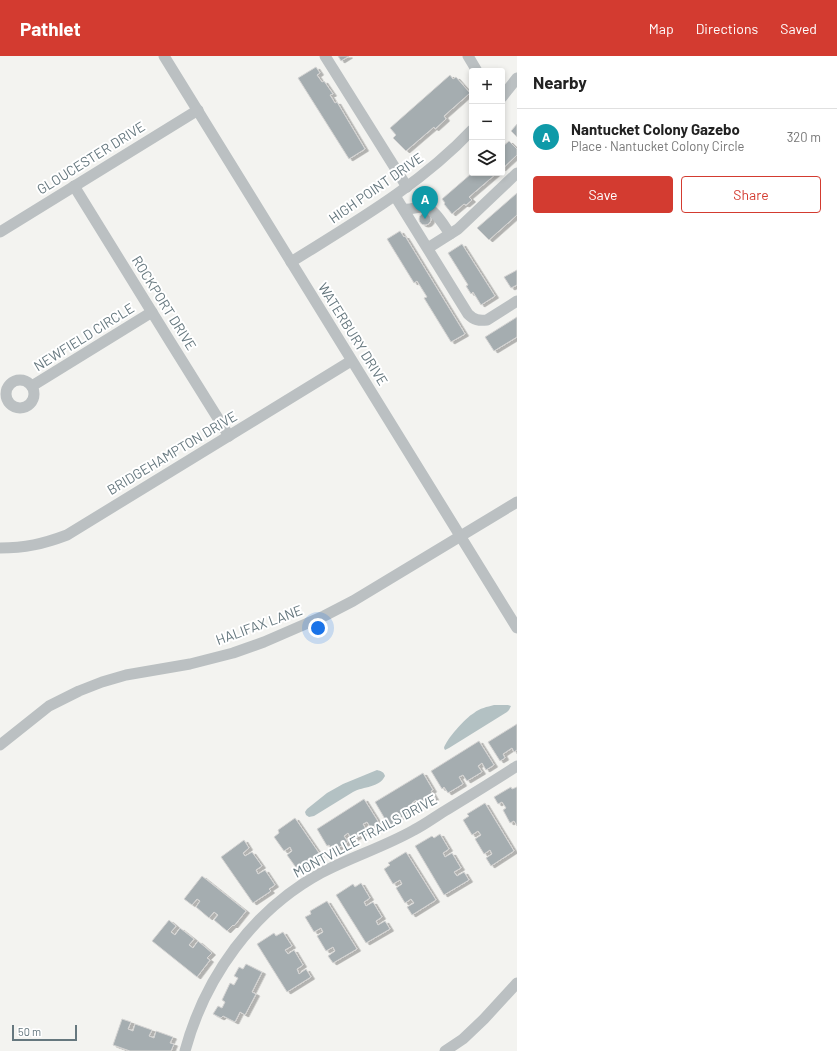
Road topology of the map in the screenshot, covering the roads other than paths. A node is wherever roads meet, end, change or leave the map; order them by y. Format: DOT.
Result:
graph roads {
  1 [pos="164,56"];
  2 [pos="325,56"];
  3 [pos="468,56"];
  4 [pos="475,68"];
  5 [pos="517,78"];
  6 [pos="505,93"];
  7 [pos="198,110"];
  8 [pos="469,133"];
  9 [pos="517,173"];
  10 [pos="74,186"];
  11 [pos="407,187"];
  12 [pos="395,196"];
  13 [pos="404,209"];
  14 [pos="0,232"];
  15 [pos="450,234"];
  16 [pos="428,248"];
  17 [pos="291,262"];
  18 [pos="517,301"];
  19 [pos="152,312"];
  20 [pos="351,360"];
  21 [pos="32,386"];
  22 [pos="229,436"];
  23 [pos="517,502"];
  24 [pos="460,536"];
  25 [pos="0,548"];
  26 [pos="517,628"];
  27 [pos="0,745"];
  28 [pos="517,766"];
  29 [pos="517,983"];
  30 [pos="185,1051"];
  31 [pos="445,1051"];
  1 -- 7 [label="street, WATERBURY DRIVE"];
  2 -- 11 [label="street"];
  3 -- 4 [label="street"];
  5 -- 6 [label="street"];
  7 -- 10 [label="street, GLOUCESTER DRIVE"];
  7 -- 17 [label="street, WATERBURY DRIVE"];
  8 -- 11 [label="street, HIGH POINT DRIVE"];
  9 -- 15 [label="street"];
  10 -- 14 [label="street, GLOUCESTER DRIVE"];
  10 -- 19 [label="street, ROCKPORT DRIVE"];
  11 -- 12 [label="street, HIGH POINT DRIVE"];
  12 -- 13 [label="street"];
  12 -- 17 [label="street, HIGH POINT DRIVE"];
  13 -- 15 [label="street"];
  13 -- 16 [label="street"];
  15 -- 16 [label="street"];
  16 -- 18 [label="street"];
  17 -- 20 [label="street, WATERBURY DRIVE"];
  19 -- 21 [label="street, NEWFIELD CIRCLE"];
  19 -- 22 [label="street, ROCKPORT DRIVE"];
  20 -- 22 [label="street, BRIDGEHAMPTON DRIVE"];
  20 -- 24 [label="street, WATERBURY DRIVE"];
  22 -- 25 [label="street, BRIDGEHAMPTON DRIVE"];
  23 -- 24 [label="street, HALIFAX LANE"];
  24 -- 26 [label="street, WATERBURY DRIVE"];
  24 -- 27 [label="street, HALIFAX LANE"];
  28 -- 30 [label="street, MONTVILLE TRAILS DRIVE"];
  29 -- 31 [label="street"];
}
